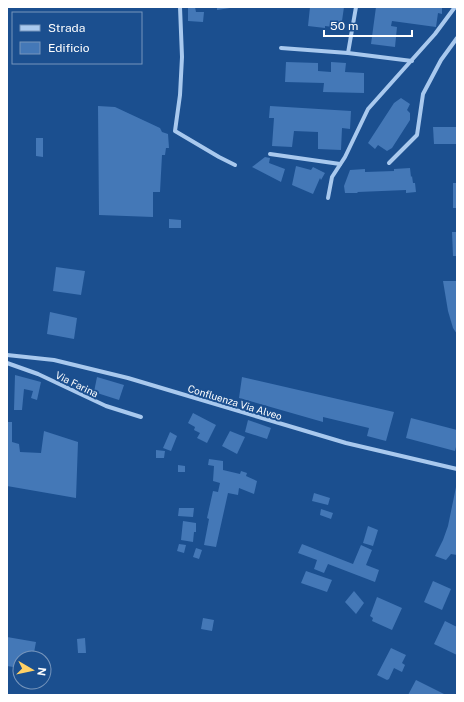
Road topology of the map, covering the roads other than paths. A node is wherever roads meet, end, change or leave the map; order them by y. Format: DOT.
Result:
graph roads {
  1 [pos="180,7"];
  2 [pos="356,7"];
  3 [pos="456,7"];
  4 [pos="457,38"];
  5 [pos="281,48"];
  6 [pos="348,53"];
  7 [pos="412,61"];
  8 [pos="270,154"];
  9 [pos="389,163"];
  10 [pos="340,164"];
  11 [pos="235,165"];
  12 [pos="328,198"];
  13 [pos="7,355"];
  14 [pos="7,363"];
  15 [pos="141,417"];
  16 [pos="457,469"];
  1 -- 11 [label="street"];
  2 -- 6 [label="street"];
  3 -- 7 [label="street"];
  4 -- 9 [label="street"];
  5 -- 6 [label="street"];
  6 -- 7 [label="street"];
  7 -- 10 [label="street"];
  8 -- 10 [label="street"];
  10 -- 12 [label="street"];
  13 -- 16 [label="street, Confluenza Via Alveo"];
  14 -- 15 [label="street, Via Farina"];
}
